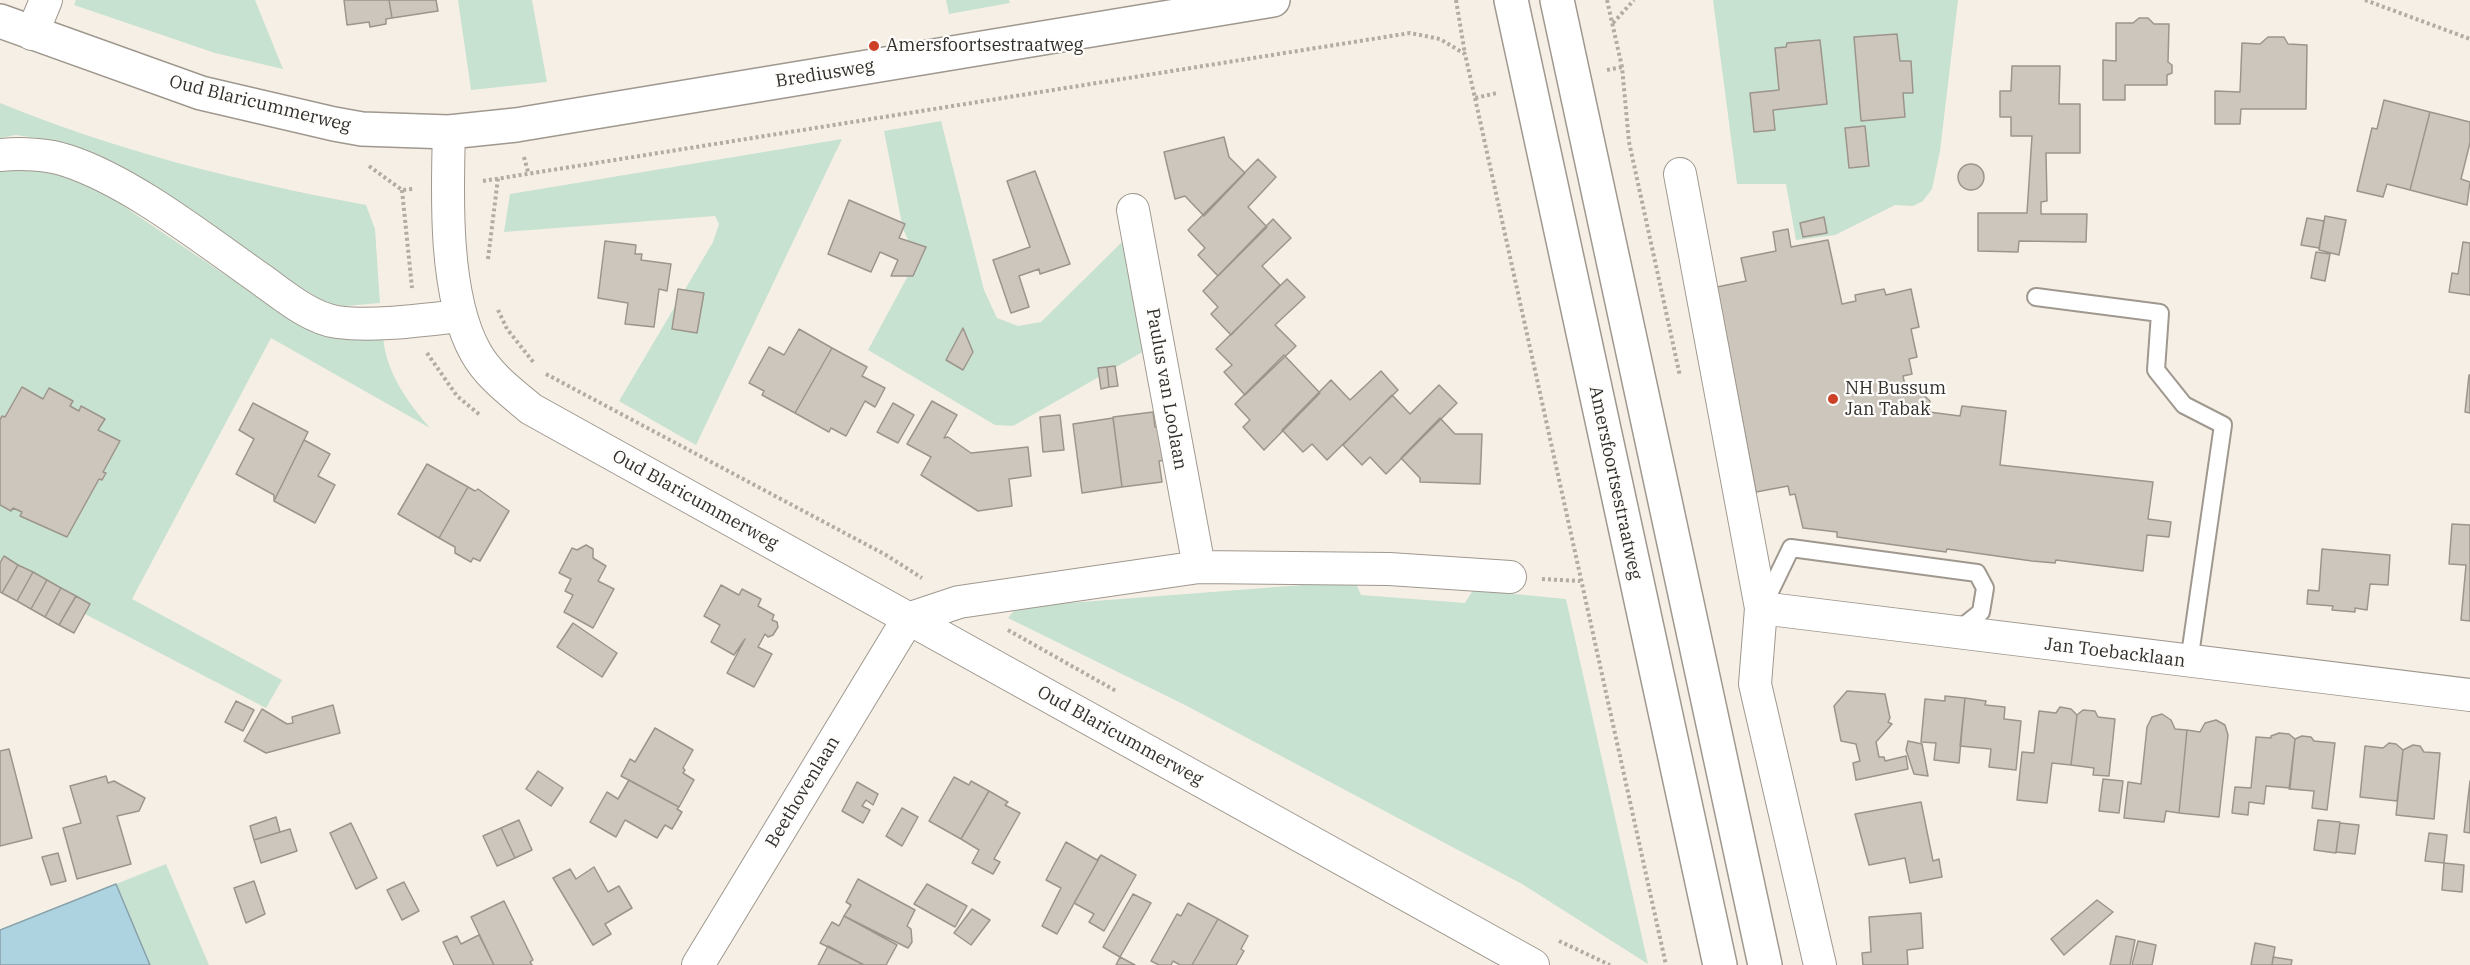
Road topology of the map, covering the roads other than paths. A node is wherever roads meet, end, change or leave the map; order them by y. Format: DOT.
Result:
graph roads {
  1 [pos="45,0"];
  2 [pos="1273,0"];
  3 [pos="1510,0"];
  4 [pos="1557,0"];
  5 [pos="0,21"];
  6 [pos="32,34"];
  7 [pos="449,132"];
  8 [pos="0,155"];
  9 [pos="1680,174"];
  10 [pos="1133,210"];
  11 [pos="2036,297"];
  12 [pos="460,315"];
  13 [pos="1199,567"];
  14 [pos="1510,577"];
  15 [pos="1761,608"];
  16 [pos="908,619"];
  17 [pos="1956,632"];
  18 [pos="2189,662"];
  19 [pos="2470,694"];
  20 [pos="698,965"];
  21 [pos="1533,965"];
  22 [pos="1720,965"];
  23 [pos="1765,965"];
  24 [pos="1820,965"];
  1 -- 6 [label="street"];
  2 -- 7 [label="main road, Brediusweg"];
  3 -- 22 [label="main road, Amersfoortsestraatweg"];
  4 -- 23 [label="main road"];
  5 -- 6 [label="main road, Oud Blaricummerweg"];
  6 -- 7 [label="main road, Oud Blaricummerweg"];
  7 -- 12 [label="street, Oud Blaricummerweg"];
  8 -- 12 [label="street"];
  9 -- 15 [label="street"];
  10 -- 13 [label="street, Paulus van Loolaan"];
  11 -- 18 [label="lane"];
  12 -- 16 [label="street, Oud Blaricummerweg"];
  13 -- 14 [label="street"];
  13 -- 16 [label="street"];
  15 -- 17 [label="street, Jan Toebacklaan"];
  15 -- 17 [label="lane"];
  15 -- 24 [label="street"];
  16 -- 20 [label="street, Beethovenlaan"];
  16 -- 21 [label="street, Oud Blaricummerweg"];
  17 -- 18 [label="street, Jan Toebacklaan"];
  18 -- 19 [label="street, Jan Toebacklaan"];
}
